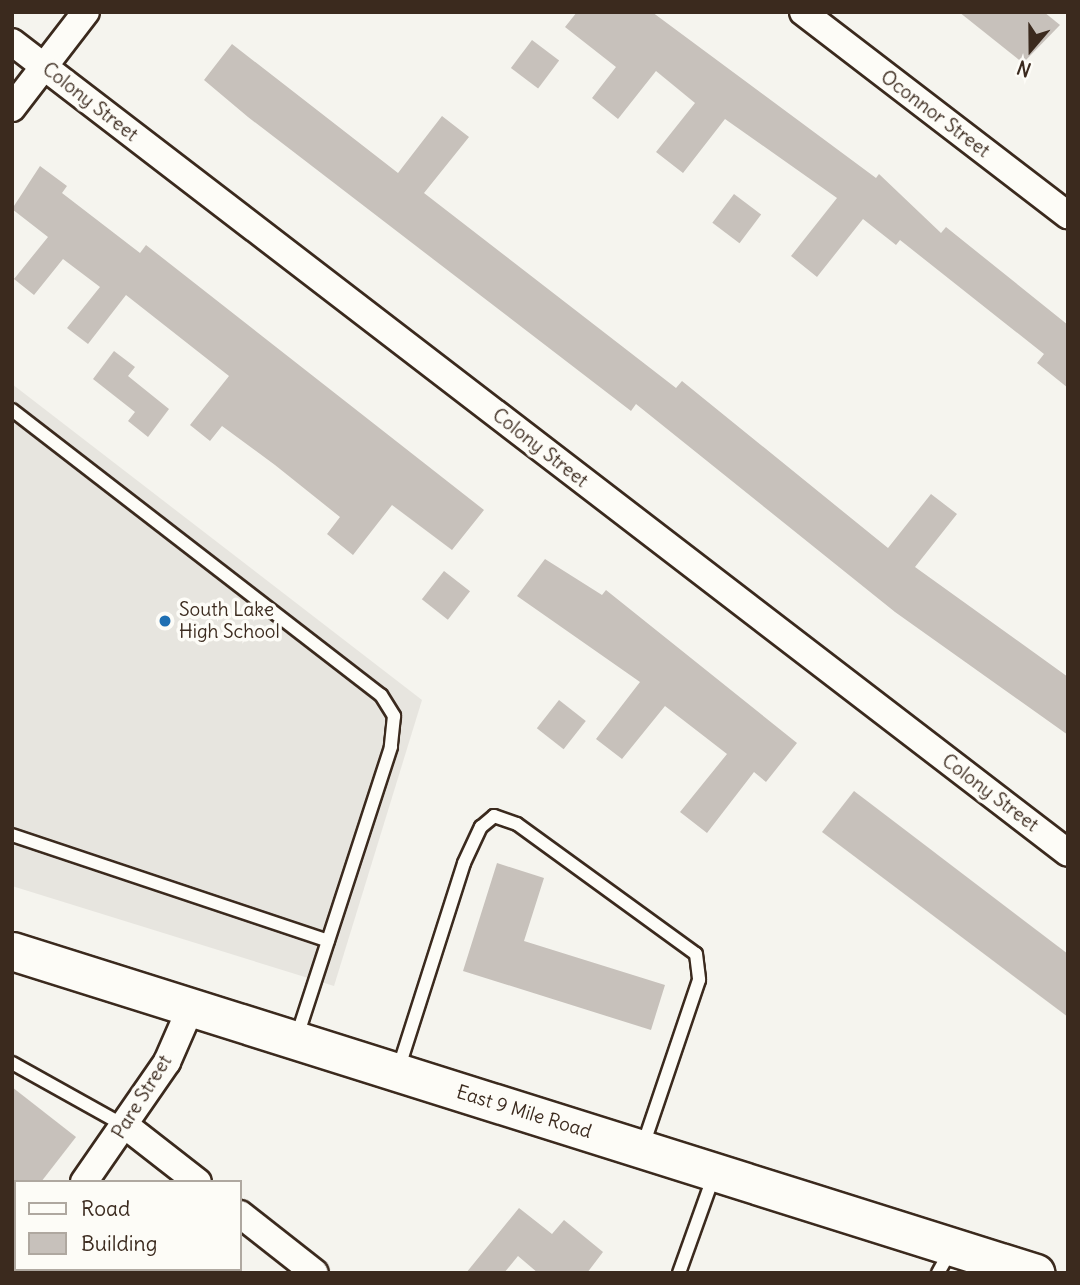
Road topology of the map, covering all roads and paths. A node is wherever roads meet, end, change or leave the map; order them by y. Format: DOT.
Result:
graph roads {
  1 [pos="86,12"];
  2 [pos="803,12"];
  3 [pos="12,42"];
  4 [pos="43,66"];
  5 [pos="12,108"];
  6 [pos="1068,215"];
  7 [pos="12,410"];
  8 [pos="12,835"];
  9 [pos="1068,853"];
  10 [pos="328,940"];
  11 [pos="12,951"];
  12 [pos="191,1007"];
  13 [pos="295,1040"];
  14 [pos="12,1063"];
  15 [pos="397,1072"];
  16 [pos="126,1126"];
  17 [pos="641,1149"];
  18 [pos="715,1172"];
  19 [pos="86,1180"];
  20 [pos="195,1180"];
  21 [pos="242,1216"];
  22 [pos="945,1260"];
  23 [pos="315,1273"];
  24 [pos="679,1273"];
  25 [pos="1036,1273"];
  1 -- 4 [label="street"];
  2 -- 6 [label="street, Oconnor Street"];
  3 -- 4 [label="street, Colony Street"];
  4 -- 5 [label="street"];
  4 -- 9 [label="street, Colony Street"];
  7 -- 10 [label="lane"];
  8 -- 10 [label="lane"];
  10 -- 13 [label="lane"];
  11 -- 12 [label="main road, East 9 Mile Road"];
  12 -- 13 [label="main road, East 9 Mile Road"];
  12 -- 16 [label="street, Pare Street"];
  13 -- 15 [label="main road, East 9 Mile Road"];
  14 -- 16 [label="lane"];
  15 -- 17 [label="main road, East 9 Mile Road"];
  15 -- 17 [label="lane"];
  16 -- 19 [label="street, Pare Street"];
  16 -- 20 [label="street"];
  17 -- 18 [label="main road, East 9 Mile Road"];
  18 -- 22 [label="main road, East 9 Mile Road"];
  18 -- 24 [label="lane"];
  21 -- 23 [label="street"];
  22 -- 25 [label="main road, East 9 Mile Road"];
}
